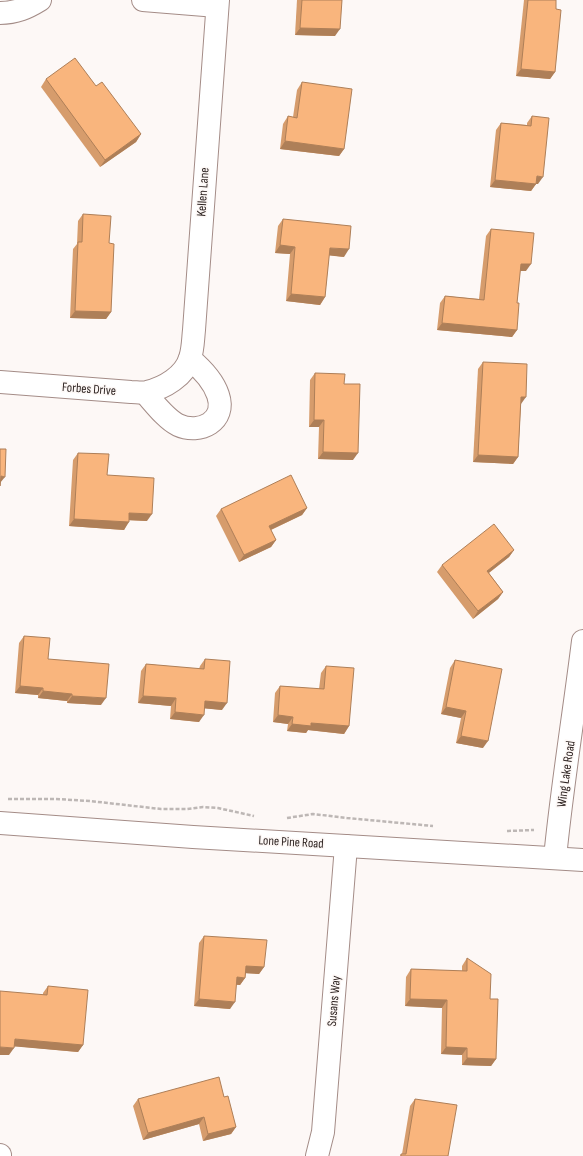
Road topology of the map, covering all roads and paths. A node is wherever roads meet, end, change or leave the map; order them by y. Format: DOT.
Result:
graph roads {
  1 [pos="40,0"];
  2 [pos="143,0"];
  3 [pos="218,3"];
  4 [pos="0,13"];
  5 [pos="190,359"];
  6 [pos="176,379"];
  7 [pos="0,382"];
  8 [pos="146,392"];
  9 [pos="583,641"];
  10 [pos="1,799"];
  11 [pos="257,816"];
  12 [pos="285,818"];
  13 [pos="0,823"];
  14 [pos="438,827"];
  15 [pos="538,830"];
  16 [pos="506,831"];
  17 [pos="346,846"];
  18 [pos="555,858"];
  19 [pos="583,860"];
  20 [pos="317,1156"];
  1 -- 4 [label="street"];
  2 -- 3 [label="street"];
  3 -- 5 [label="street, Kellen Lane"];
  5 -- 6 [label="street, Kellen Lane"];
  5 -- 8 [label="street"];
  6 -- 8 [label="street, Forbes Drive"];
  7 -- 8 [label="street, Forbes Drive"];
  9 -- 18 [label="street, Wing Lake Road"];
  10 -- 11 [label="path"];
  12 -- 14 [label="path"];
  13 -- 17 [label="street, Lone Pine Road"];
  15 -- 16 [label="path"];
  17 -- 18 [label="street, Lone Pine Road"];
  17 -- 20 [label="street, Susans Way"];
  18 -- 19 [label="street, Lone Pine Road"];
}
